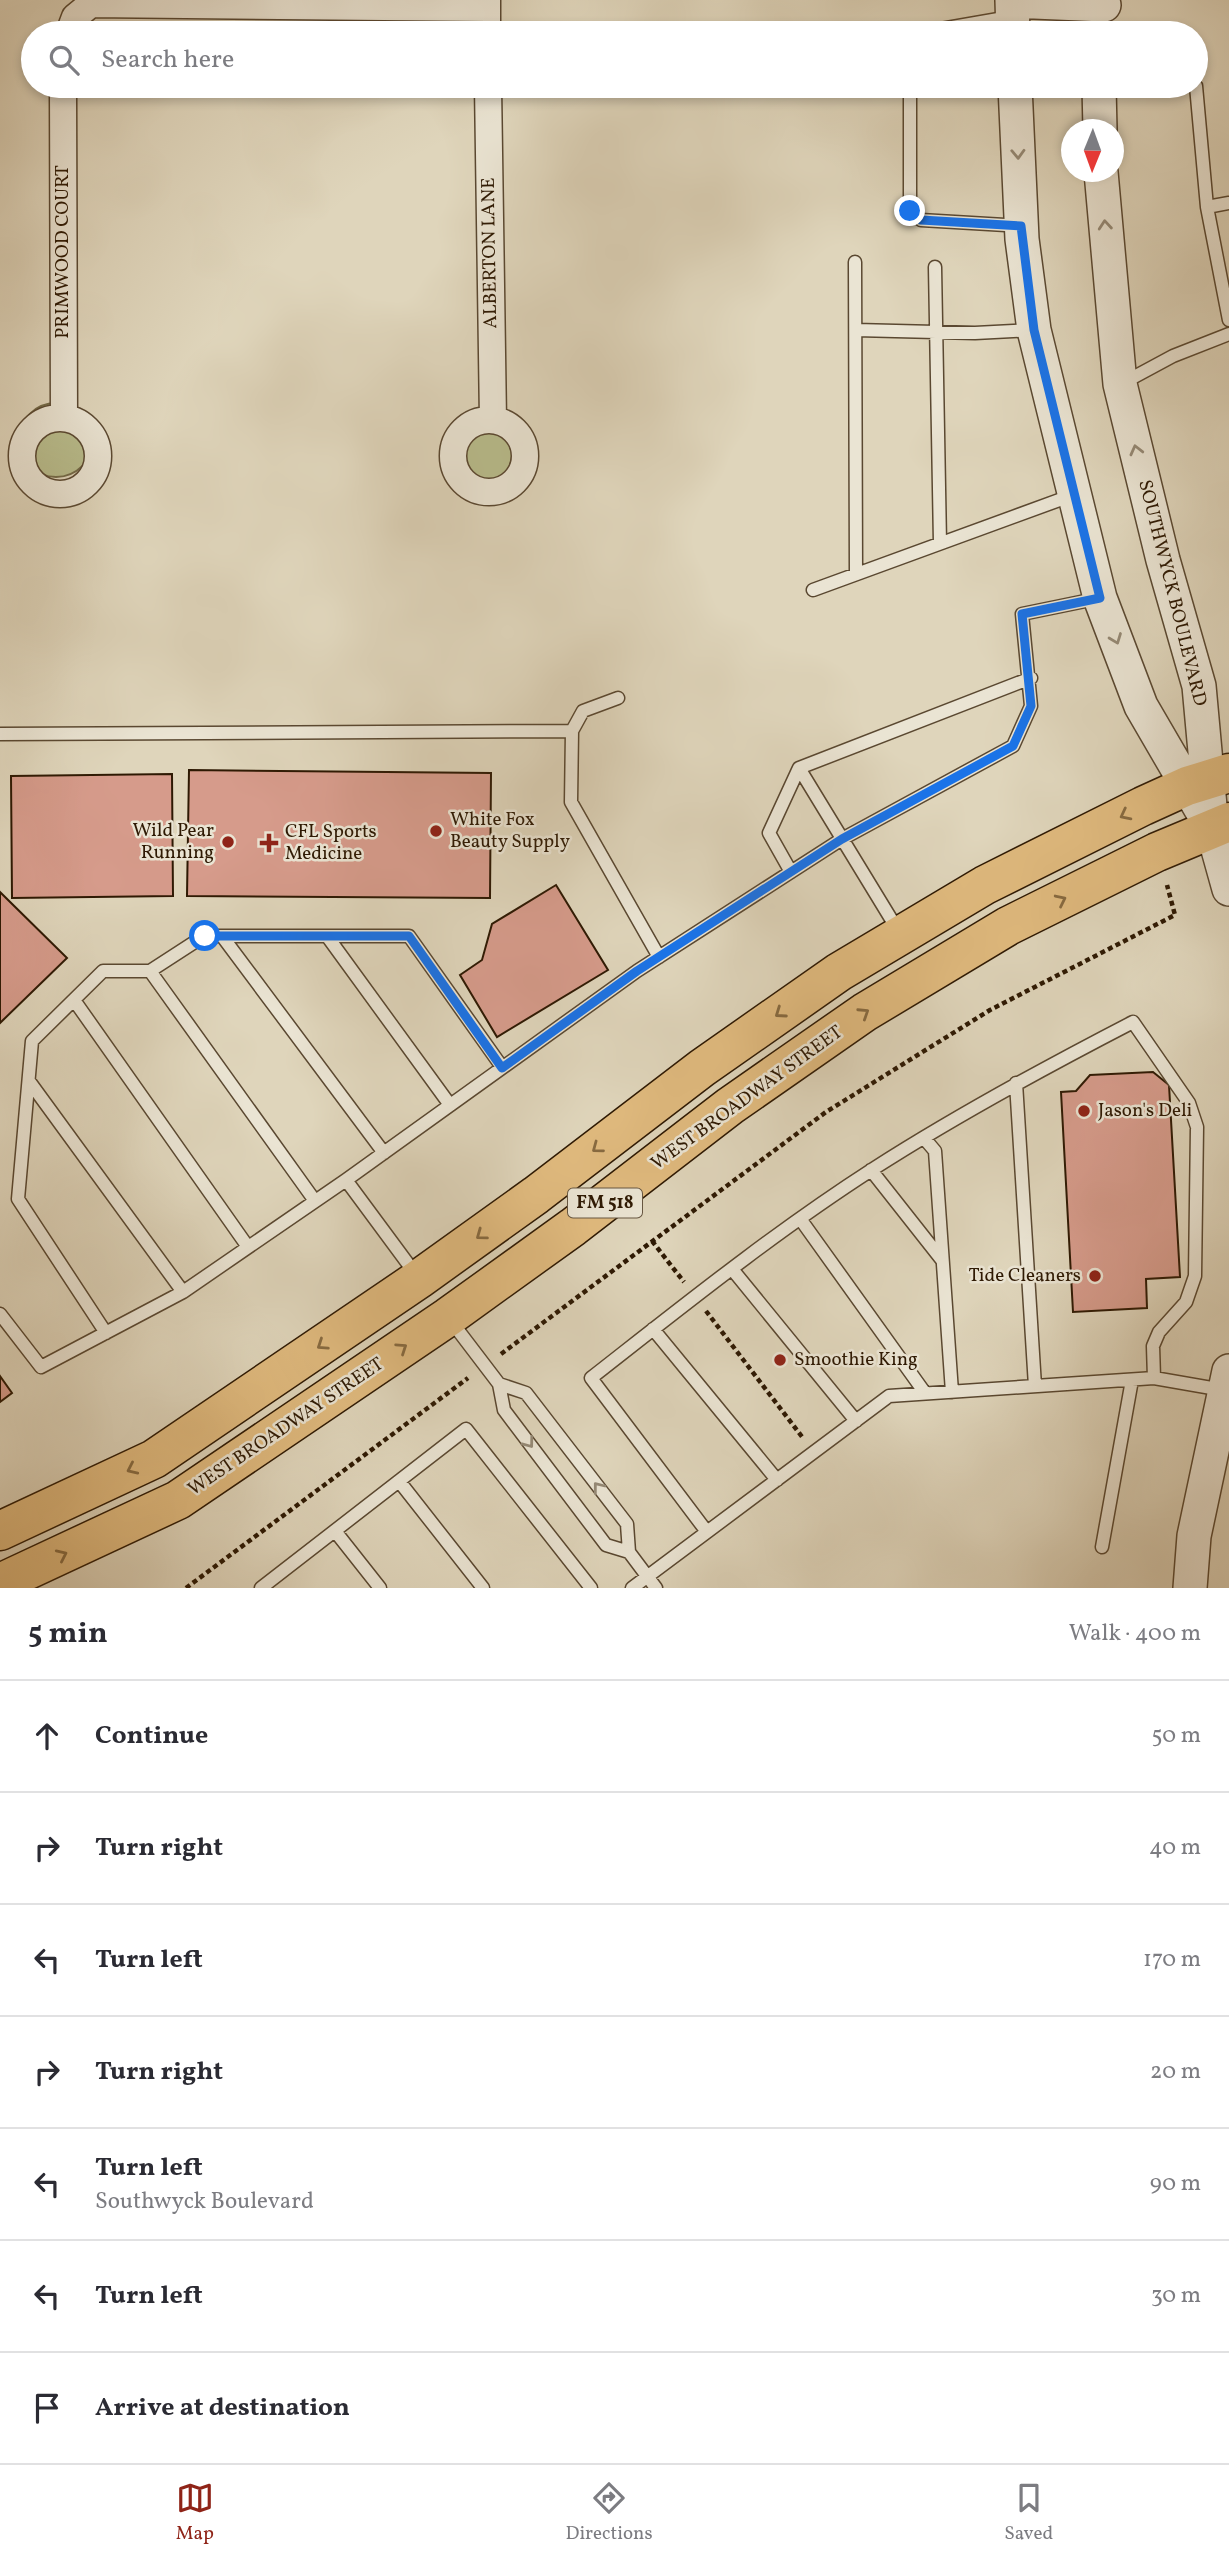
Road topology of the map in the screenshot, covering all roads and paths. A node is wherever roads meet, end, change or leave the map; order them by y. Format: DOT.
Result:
graph roads {
  1 [pos="1012,13"];
  2 [pos="1103,13"];
  3 [pos="487,14"];
  4 [pos="74,21"];
  5 [pos="974,21"];
  6 [pos="63,98"];
  7 [pos="488,98"];
  8 [pos="910,98"];
  9 [pos="1016,98"];
  10 [pos="1099,98"];
  11 [pos="1197,98"];
  12 [pos="1100,119"];
  13 [pos="1102,182"];
  14 [pos="1229,203"];
  15 [pos="1207,207"];
  16 [pos="1021,226"];
  17 [pos="855,262"];
  18 [pos="935,267"];
  19 [pos="1229,320"];
  20 [pos="856,330"];
  21 [pos="1034,330"];
  22 [pos="936,332"];
  23 [pos="1229,334"];
  24 [pos="1120,384"];
  25 [pos="64,418"];
  26 [pos="493,420"];
  27 [pos="1073,494"];
  28 [pos="940,543"];
  29 [pos="856,574"];
  30 [pos="813,590"];
  31 [pos="1100,598"];
  32 [pos="1031,678"];
  33 [pos="618,698"];
  34 [pos="572,732"];
  35 [pos="0,734"];
  36 [pos="799,768"];
  37 [pos="1208,779"];
  38 [pos="842,839"];
  39 [pos="1223,850"];
  40 [pos="791,872"];
  41 [pos="222,936"];
  42 [pos="327,936"];
  43 [pos="901,936"];
  44 [pos="659,957"];
  45 [pos="150,971"];
  46 [pos="74,1000"];
  47 [pos="502,1068"];
  48 [pos="29,1081"];
  49 [pos="1016,1083"];
  50 [pos="450,1105"];
  51 [pos="923,1138"];
  52 [pos="384,1153"];
  53 [pos="871,1170"];
  54 [pos="346,1180"];
  55 [pos="315,1201"];
  56 [pos="801,1220"];
  57 [pos="652,1241"];
  58 [pos="248,1247"];
  59 [pos="943,1260"];
  60 [pos="732,1269"];
  61 [pos="419,1279"];
  62 [pos="183,1292"];
  63 [pos="695,1296"];
  64 [pos="0,1314"];
  65 [pos="448,1317"];
  66 [pos="653,1329"];
  67 [pos="106,1333"];
  68 [pos="485,1366"];
  69 [pos="1154,1378"];
  70 [pos="1132,1380"];
  71 [pos="1226,1380"];
  72 [pos="499,1384"];
  73 [pos="1035,1387"];
  74 [pos="952,1392"];
  75 [pos="925,1393"];
  76 [pos="856,1421"];
  77 [pos="814,1452"];
  78 [pos="777,1480"];
  79 [pos="399,1481"];
  80 [pos="0,1531"];
  81 [pos="335,1531"];
  82 [pos="707,1532"];
  83 [pos="1102,1547"];
  84 [pos="629,1552"];
  85 [pos="647,1577"];
  86 [pos="0,1583"];
  87 [pos="265,1587"];
  88 [pos="186,1588"];
  89 [pos="380,1588"];
  90 [pos="483,1588"];
  91 [pos="591,1588"];
  92 [pos="632,1588"];
  93 [pos="656,1588"];
  94 [pos="1190,1588"];
  1 -- 2 [label="street"];
  1 -- 5 [label="lane"];
  3 -- 4 [label="street"];
  6 -- 25 [label="street, PRIMWOOD COURT"];
  7 -- 26 [label="street, ALBERTON LANE"];
  8 -- 16 [label="lane"];
  9 -- 16 [label="street, SOUTHWYCK BOULEVARD, one-way"];
  10 -- 12 [label="street"];
  11 -- 15 [label="lane"];
  24 -- 13 [label="street, SOUTHWYCK BOULEVARD, one-way"];
  14 -- 15 [label="lane"];
  15 -- 19 [label="lane"];
  16 -- 21 [label="street, SOUTHWYCK BOULEVARD"];
  17 -- 20 [label="lane"];
  18 -- 22 [label="lane"];
  20 -- 22 [label="lane"];
  20 -- 29 [label="lane"];
  21 -- 22 [label="lane"];
  21 -- 27 [label="street, SOUTHWYCK BOULEVARD"];
  22 -- 28 [label="lane"];
  23 -- 24 [label="lane"];
  37 -- 24 [label="street, SOUTHWYCK BOULEVARD, one-way"];
  27 -- 28 [label="lane"];
  27 -- 31 [label="street, SOUTHWYCK BOULEVARD"];
  28 -- 29 [label="lane"];
  29 -- 30 [label="lane"];
  31 -- 32 [label="lane"];
  31 -- 37 [label="street, SOUTHWYCK BOULEVARD, one-way"];
  32 -- 36 [label="lane"];
  32 -- 38 [label="lane"];
  33 -- 34 [label="lane"];
  34 -- 35 [label="lane"];
  34 -- 44 [label="lane"];
  36 -- 38 [label="lane"];
  36 -- 40 [label="lane"];
  37 -- 39 [label="street, SOUTHWYCK BOULEVARD"];
  37 -- 43 [label="main road, FM 518, one-way"];
  38 -- 40 [label="lane"];
  38 -- 43 [label="lane"];
  39 -- 57 [label="path"];
  65 -- 39 [label="main road, WEST BROADWAY STREET / FM 518, one-way"];
  40 -- 44 [label="lane"];
  41 -- 42 [label="lane"];
  41 -- 45 [label="lane"];
  41 -- 52 [label="lane"];
  42 -- 47 [label="lane"];
  42 -- 50 [label="lane"];
  43 -- 61 [label="main road, FM 518, one-way"];
  44 -- 47 [label="lane"];
  45 -- 46 [label="lane"];
  45 -- 55 [label="lane"];
  46 -- 48 [label="lane"];
  46 -- 58 [label="lane"];
  47 -- 50 [label="lane"];
  48 -- 62 [label="lane"];
  48 -- 67 [label="lane"];
  49 -- 51 [label="lane"];
  49 -- 69 [label="lane"];
  49 -- 73 [label="lane"];
  50 -- 52 [label="lane"];
  51 -- 53 [label="lane"];
  51 -- 59 [label="lane"];
  52 -- 54 [label="lane"];
  53 -- 56 [label="lane"];
  53 -- 59 [label="lane"];
  54 -- 55 [label="lane"];
  54 -- 61 [label="lane"];
  55 -- 58 [label="lane"];
  56 -- 60 [label="lane"];
  56 -- 75 [label="lane"];
  57 -- 63 [label="path"];
  57 -- 68 [label="path"];
  58 -- 62 [label="lane"];
  59 -- 74 [label="lane"];
  60 -- 63 [label="lane"];
  60 -- 76 [label="lane"];
  61 -- 65 [label="main road"];
  61 -- 80 [label="main road, FM 518, one-way"];
  62 -- 67 [label="lane"];
  63 -- 66 [label="lane"];
  63 -- 77 [label="path"];
  64 -- 67 [label="lane"];
  65 -- 68 [label="lane"];
  86 -- 65 [label="main road, WEST BROADWAY STREET / FM 518, one-way"];
  66 -- 78 [label="lane"];
  66 -- 82 [label="lane"];
  68 -- 72 [label="lane"];
  68 -- 88 [label="path"];
  69 -- 70 [label="lane"];
  69 -- 71 [label="lane"];
  70 -- 73 [label="lane"];
  70 -- 83 [label="lane"];
  71 -- 94 [label="street"];
  72 -- 84 [label="lane, one-way"];
  84 -- 72 [label="lane, one-way"];
  73 -- 74 [label="lane"];
  74 -- 75 [label="lane"];
  75 -- 76 [label="lane"];
  76 -- 77 [label="lane"];
  77 -- 78 [label="lane"];
  78 -- 82 [label="lane"];
  79 -- 81 [label="lane"];
  79 -- 90 [label="lane"];
  79 -- 91 [label="lane"];
  81 -- 87 [label="lane"];
  81 -- 89 [label="lane"];
  82 -- 85 [label="lane"];
  84 -- 85 [label="lane"];
  85 -- 92 [label="lane"];
  85 -- 93 [label="lane"];
}
